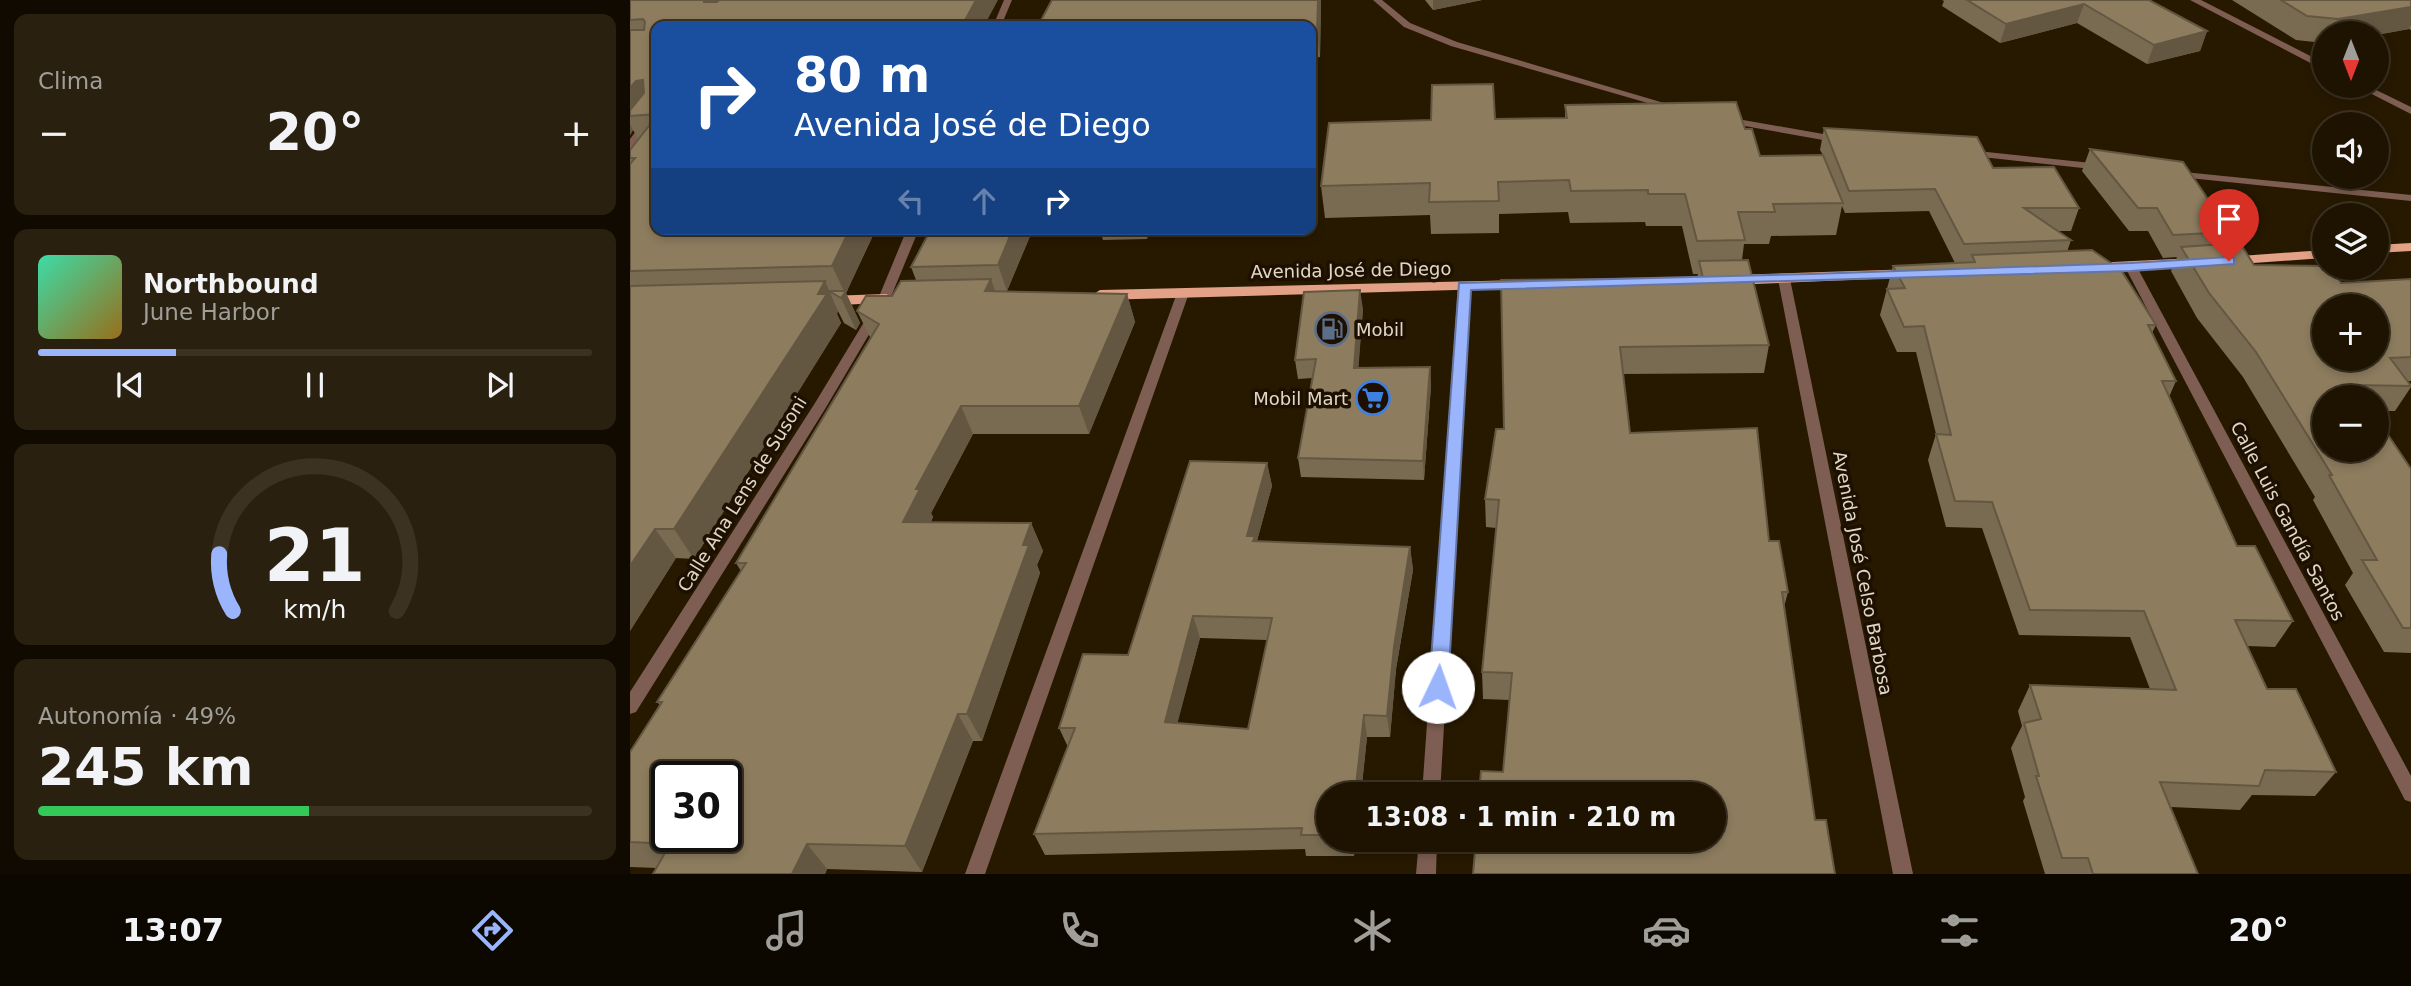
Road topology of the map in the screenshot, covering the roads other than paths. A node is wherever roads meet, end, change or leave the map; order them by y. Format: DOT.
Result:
graph roads {
  1 [pos="1008,0"];
  2 [pos="1377,0"];
  3 [pos="2194,0"];
  4 [pos="999,21"];
  5 [pos="2312,61"];
  6 [pos="2385,98"];
  7 [pos="1687,110"];
  8 [pos="2411,111"];
  9 [pos="1712,116"];
  10 [pos="651,119"];
  11 [pos="1855,142"];
  12 [pos="630,146"];
  13 [pos="1959,152"];
  14 [pos="2110,168"];
  15 [pos="2165,173"];
  16 [pos="2411,198"];
  17 [pos="911,235"];
  18 [pos="2411,247"];
  19 [pos="2389,248"];
  20 [pos="2312,255"];
  21 [pos="2131,267"];
  22 [pos="2076,269"];
  23 [pos="1937,274"];
  24 [pos="1784,279"];
  25 [pos="1712,281"];
  26 [pos="1533,284"];
  27 [pos="1464,286"];
  28 [pos="1182,293"];
  29 [pos="1088,295"];
  30 [pos="891,299"];
  31 [pos="817,302"];
  32 [pos="630,708"];
  33 [pos="1432,782"];
  34 [pos="2411,794"];
  35 [pos="1428,852"];
  36 [pos="975,874"];
  37 [pos="1426,874"];
  38 [pos="1903,874"];
  1 -- 4 [label="street"];
  2 -- 7 [label="street"];
  3 -- 5 [label="street"];
  6 -- 8 [label="street"];
  9 -- 11 [label="street"];
  10 -- 12 [label="street"];
  13 -- 14 [label="street"];
  15 -- 16 [label="street"];
  17 -- 30 [label="street, Calle Ana Lens de Susoni"];
  18 -- 19 [label="main road"];
  20 -- 21 [label="main road"];
  21 -- 22 [label="main road"];
  21 -- 34 [label="street, Calle Luis Gandía Santos"];
  23 -- 24 [label="main road"];
  24 -- 25 [label="main road"];
  24 -- 38 [label="street, Avenida José Celso Barbosa"];
  26 -- 27 [label="main road, Avenida José de Diego"];
  27 -- 28 [label="main road, Avenida José de Diego"];
  27 -- 33 [label="street"];
  28 -- 29 [label="main road, Avenida José de Diego"];
  28 -- 36 [label="street"];
  30 -- 31 [label="main road"];
  30 -- 32 [label="street, Calle Ana Lens de Susoni"];
  35 -- 37 [label="street"];
}
